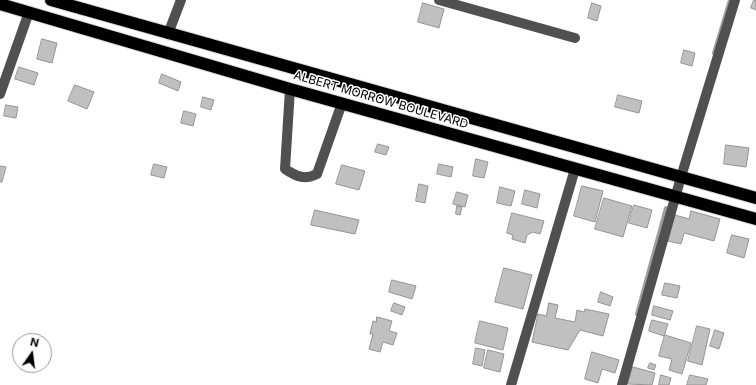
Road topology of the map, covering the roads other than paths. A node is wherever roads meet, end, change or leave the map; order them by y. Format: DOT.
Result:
graph roads {
  1 [pos="51,0"];
  2 [pos="181,0"];
  3 [pos="439,0"];
  4 [pos="735,0"];
  5 [pos="0,4"];
  6 [pos="29,12"];
  7 [pos="168,34"];
  8 [pos="574,38"];
  9 [pos="290,89"];
  10 [pos="0,94"];
  11 [pos="342,103"];
  12 [pos="575,169"];
  13 [pos="681,176"];
  14 [pos="674,198"];
  15 [pos="756,198"];
  16 [pos="756,219"];
  17 [pos="511,385"];
  18 [pos="622,385"];
  1 -- 7 [label="highway, ALBERT MORROW BOULEVARD"];
  2 -- 7 [label="street"];
  3 -- 8 [label="street"];
  4 -- 13 [label="street"];
  5 -- 6 [label="highway, ALBERT MORROW BOULEVARD"];
  6 -- 9 [label="highway, ALBERT MORROW BOULEVARD"];
  6 -- 10 [label="street"];
  7 -- 13 [label="highway, ALBERT MORROW BOULEVARD"];
  9 -- 11 [label="highway, ALBERT MORROW BOULEVARD"];
  9 -- 11 [label="street"];
  11 -- 12 [label="highway, ALBERT MORROW BOULEVARD"];
  12 -- 14 [label="highway, ALBERT MORROW BOULEVARD"];
  12 -- 17 [label="street"];
  13 -- 14 [label="street"];
  13 -- 15 [label="highway, ALBERT MORROW BOULEVARD"];
  14 -- 16 [label="highway, ALBERT MORROW BOULEVARD"];
  14 -- 18 [label="street"];
}
